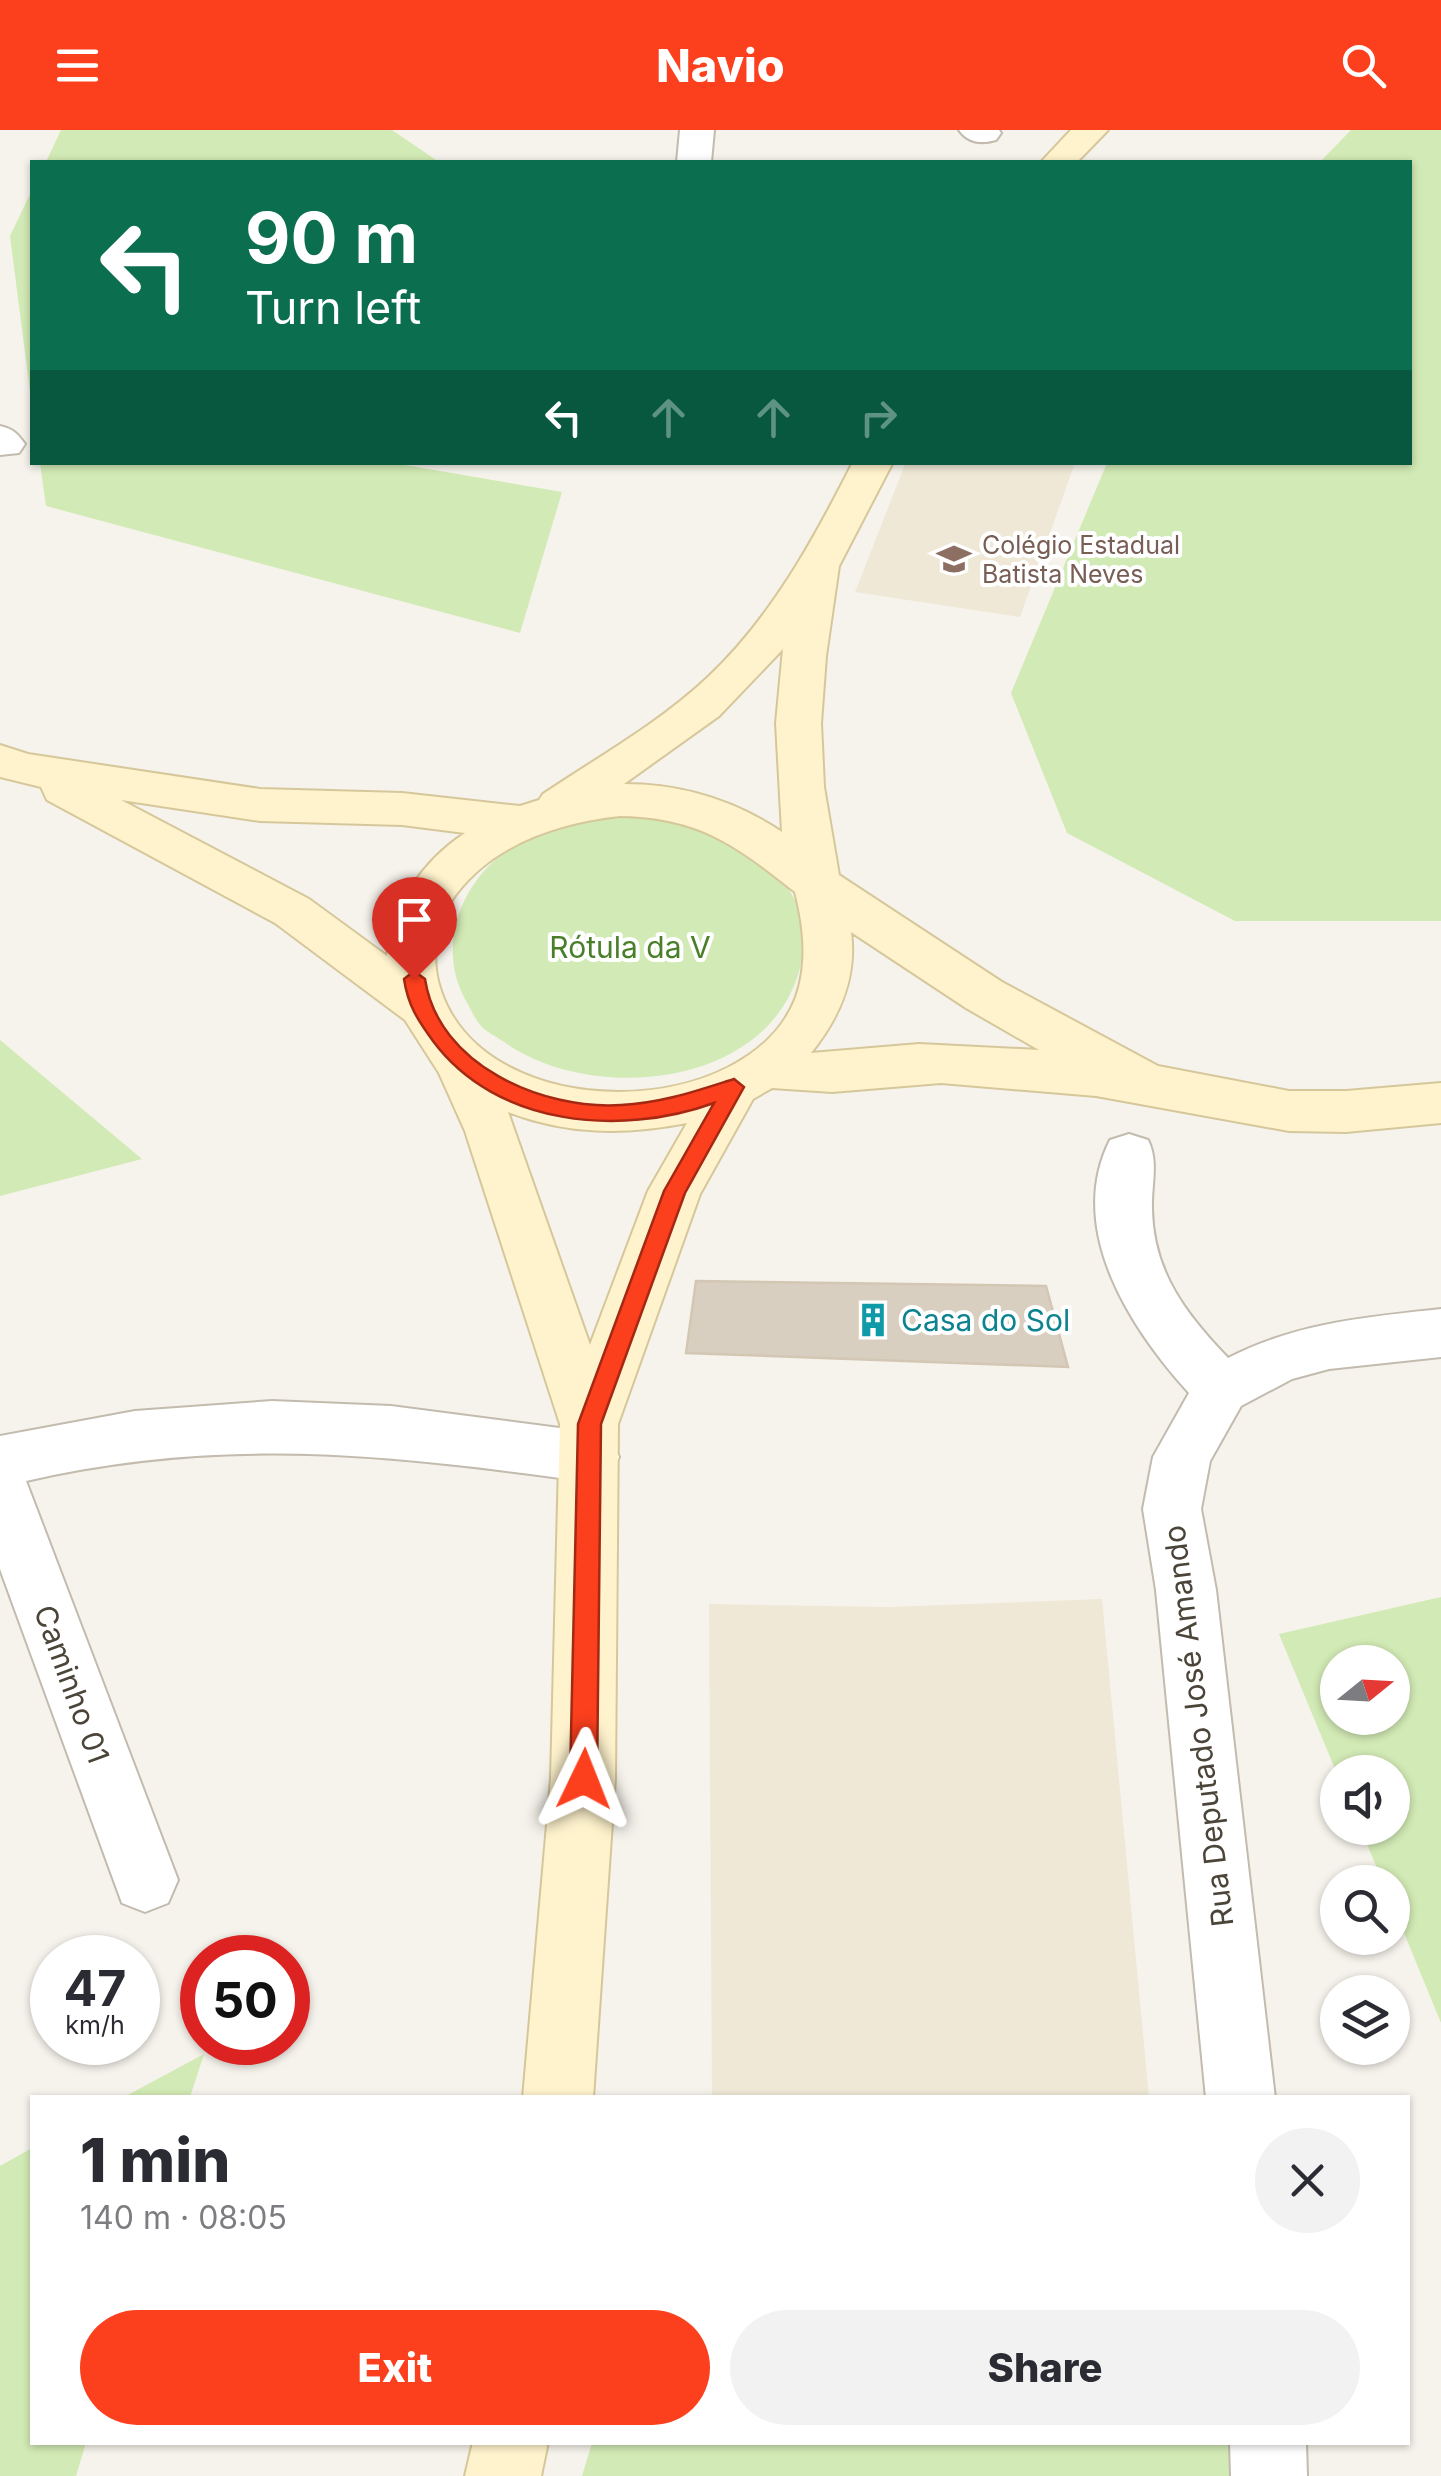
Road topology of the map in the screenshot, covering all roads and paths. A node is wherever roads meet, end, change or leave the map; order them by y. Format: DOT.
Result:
graph roads {
  1 [pos="697,130"];
  2 [pos="1091,130"];
  3 [pos="694,160"];
  4 [pos="1060,160"];
  5 [pos="871,465"];
  6 [pos="819,568"];
  7 [pos="12,765"];
  8 [pos="535,816"];
  9 [pos="821,889"];
  10 [pos="418,1006"];
  11 [pos="459,1060"];
  12 [pos="750,1077"];
  13 [pos="1148,1085"];
  14 [pos="1441,1103"];
  15 [pos="1129,1155"];
  16 [pos="1441,1334"];
  17 [pos="1221,1390"];
  18 [pos="590,1441"];
  19 [pos="0,1461"];
  20 [pos="0,1488"];
  21 [pos="144,1880"];
  22 [pos="558,2095"];
  23 [pos="1242,2095"];
  24 [pos="510,2445"];
  25 [pos="1268,2445"];
  26 [pos="504,2476"];
  27 [pos="1269,2476"];
  1 -- 3 [label="street"];
  2 -- 4 [label="main road"];
  5 -- 6 [label="main road"];
  6 -- 8 [label="main road"];
  6 -- 9 [label="main road"];
  7 -- 8 [label="main road"];
  7 -- 10 [label="main road"];
  8 -- 9 [label="main road"];
  8 -- 10 [label="main road"];
  9 -- 12 [label="main road"];
  9 -- 13 [label="main road"];
  10 -- 11 [label="main road"];
  11 -- 12 [label="main road"];
  11 -- 18 [label="main road"];
  12 -- 13 [label="main road"];
  12 -- 18 [label="main road"];
  13 -- 14 [label="main road"];
  15 -- 17 [label="street"];
  16 -- 17 [label="street"];
  17 -- 23 [label="street, Rua Deputado José Amando"];
  18 -- 19 [label="street"];
  18 -- 22 [label="main road"];
  20 -- 21 [label="street, Caminho 01"];
  24 -- 26 [label="main road"];
  25 -- 27 [label="street"];
}
